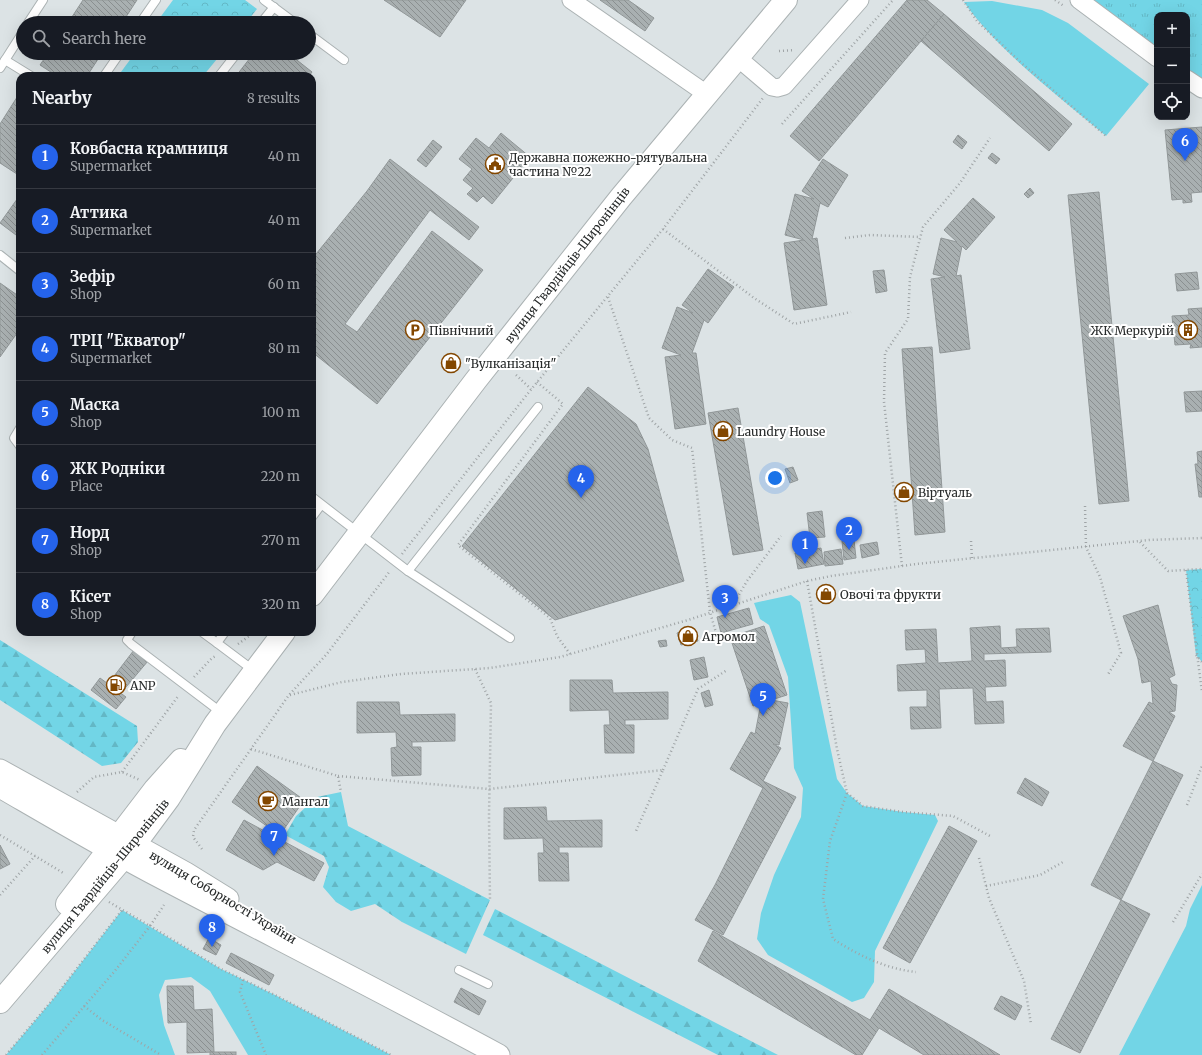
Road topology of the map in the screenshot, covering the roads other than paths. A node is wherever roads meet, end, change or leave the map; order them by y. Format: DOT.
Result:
graph roads {
  1 [pos="43,0"];
  2 [pos="156,0"];
  3 [pos="264,0"];
  4 [pos="571,0"];
  5 [pos="786,0"];
  6 [pos="860,0"];
  7 [pos="1079,0"];
  8 [pos="274,7"];
  9 [pos="33,16"];
  10 [pos="145,16"];
  11 [pos="267,16"];
  12 [pos="286,16"];
  13 [pos="316,39"];
  14 [pos="16,43"];
  15 [pos="1154,56"];
  16 [pos="738,58"];
  17 [pos="5,60"];
  18 [pos="115,60"];
  19 [pos="232,60"];
  20 [pos="344,60"];
  21 [pos="0,68"];
  22 [pos="24,72"];
  23 [pos="107,72"];
  24 [pos="222,72"];
  25 [pos="1190,81"];
  26 [pos="1202,89"];
  27 [pos="708,95"];
  28 [pos="0,255"];
  29 [pos="16,268"];
  30 [pos="538,407"];
  31 [pos="316,500"];
  32 [pos="321,504"];
  33 [pos="316,511"];
  34 [pos="358,533"];
  35 [pos="408,571"];
  36 [pos="316,589"];
  37 [pos="130,636"];
  38 [pos="207,636"];
  39 [pos="222,636"];
  40 [pos="281,636"];
  41 [pos="510,638"];
  42 [pos="217,643"];
  43 [pos="255,671"];
  44 [pos="219,719"];
  45 [pos="0,770"];
  46 [pos="0,787"];
  47 [pos="121,846"];
  48 [pos="459,970"];
  49 [pos="488,984"];
  50 [pos="0,994"];
  51 [pos="0,1002"];
  52 [pos="499,1055"];
  1 -- 9 [label="lane"];
  2 -- 10 [label="lane"];
  3 -- 8 [label="lane"];
  4 -- 27 [label="street"];
  5 -- 16 [label="main road, вулиця Гвардійців-Широнінців"];
  6 -- 16 [label="street"];
  7 -- 15 [label="street"];
  8 -- 11 [label="lane"];
  8 -- 12 [label="lane"];
  13 -- 20 [label="lane"];
  14 -- 17 [label="lane"];
  16 -- 27 [label="main road, вулиця Гвардійців-Широнінців"];
  17 -- 21 [label="lane"];
  17 -- 22 [label="lane"];
  18 -- 23 [label="lane"];
  19 -- 24 [label="lane"];
  25 -- 26 [label="street"];
  27 -- 34 [label="main road, вулиця Гвардійців-Широнінців"];
  28 -- 29 [label="lane"];
  30 -- 35 [label="lane"];
  31 -- 32 [label="lane"];
  32 -- 33 [label="lane"];
  32 -- 34 [label="lane"];
  34 -- 35 [label="lane"];
  34 -- 36 [label="main road, вулиця Гвардійців-Широнінців"];
  35 -- 41 [label="lane"];
  37 -- 44 [label="lane"];
  38 -- 42 [label="lane"];
  39 -- 42 [label="lane"];
  40 -- 43 [label="main road, вулиця Гвардійців-Широнінців"];
  42 -- 43 [label="lane"];
  43 -- 44 [label="main road, вулиця Гвардійців-Широнінців"];
  44 -- 47 [label="main road, вулиця Гвардійців-Широнінців"];
  45 -- 47 [label="street, вулиця Соборності України"];
  46 -- 47 [label="street, вулиця Соборності України"];
  47 -- 50 [label="main road, вулиця Гвардійців-Широнінців"];
  47 -- 51 [label="main road, вулиця Гвардійців-Широнінців"];
  47 -- 52 [label="street, вулиця Соборності України"];
  48 -- 49 [label="lane"];
}
